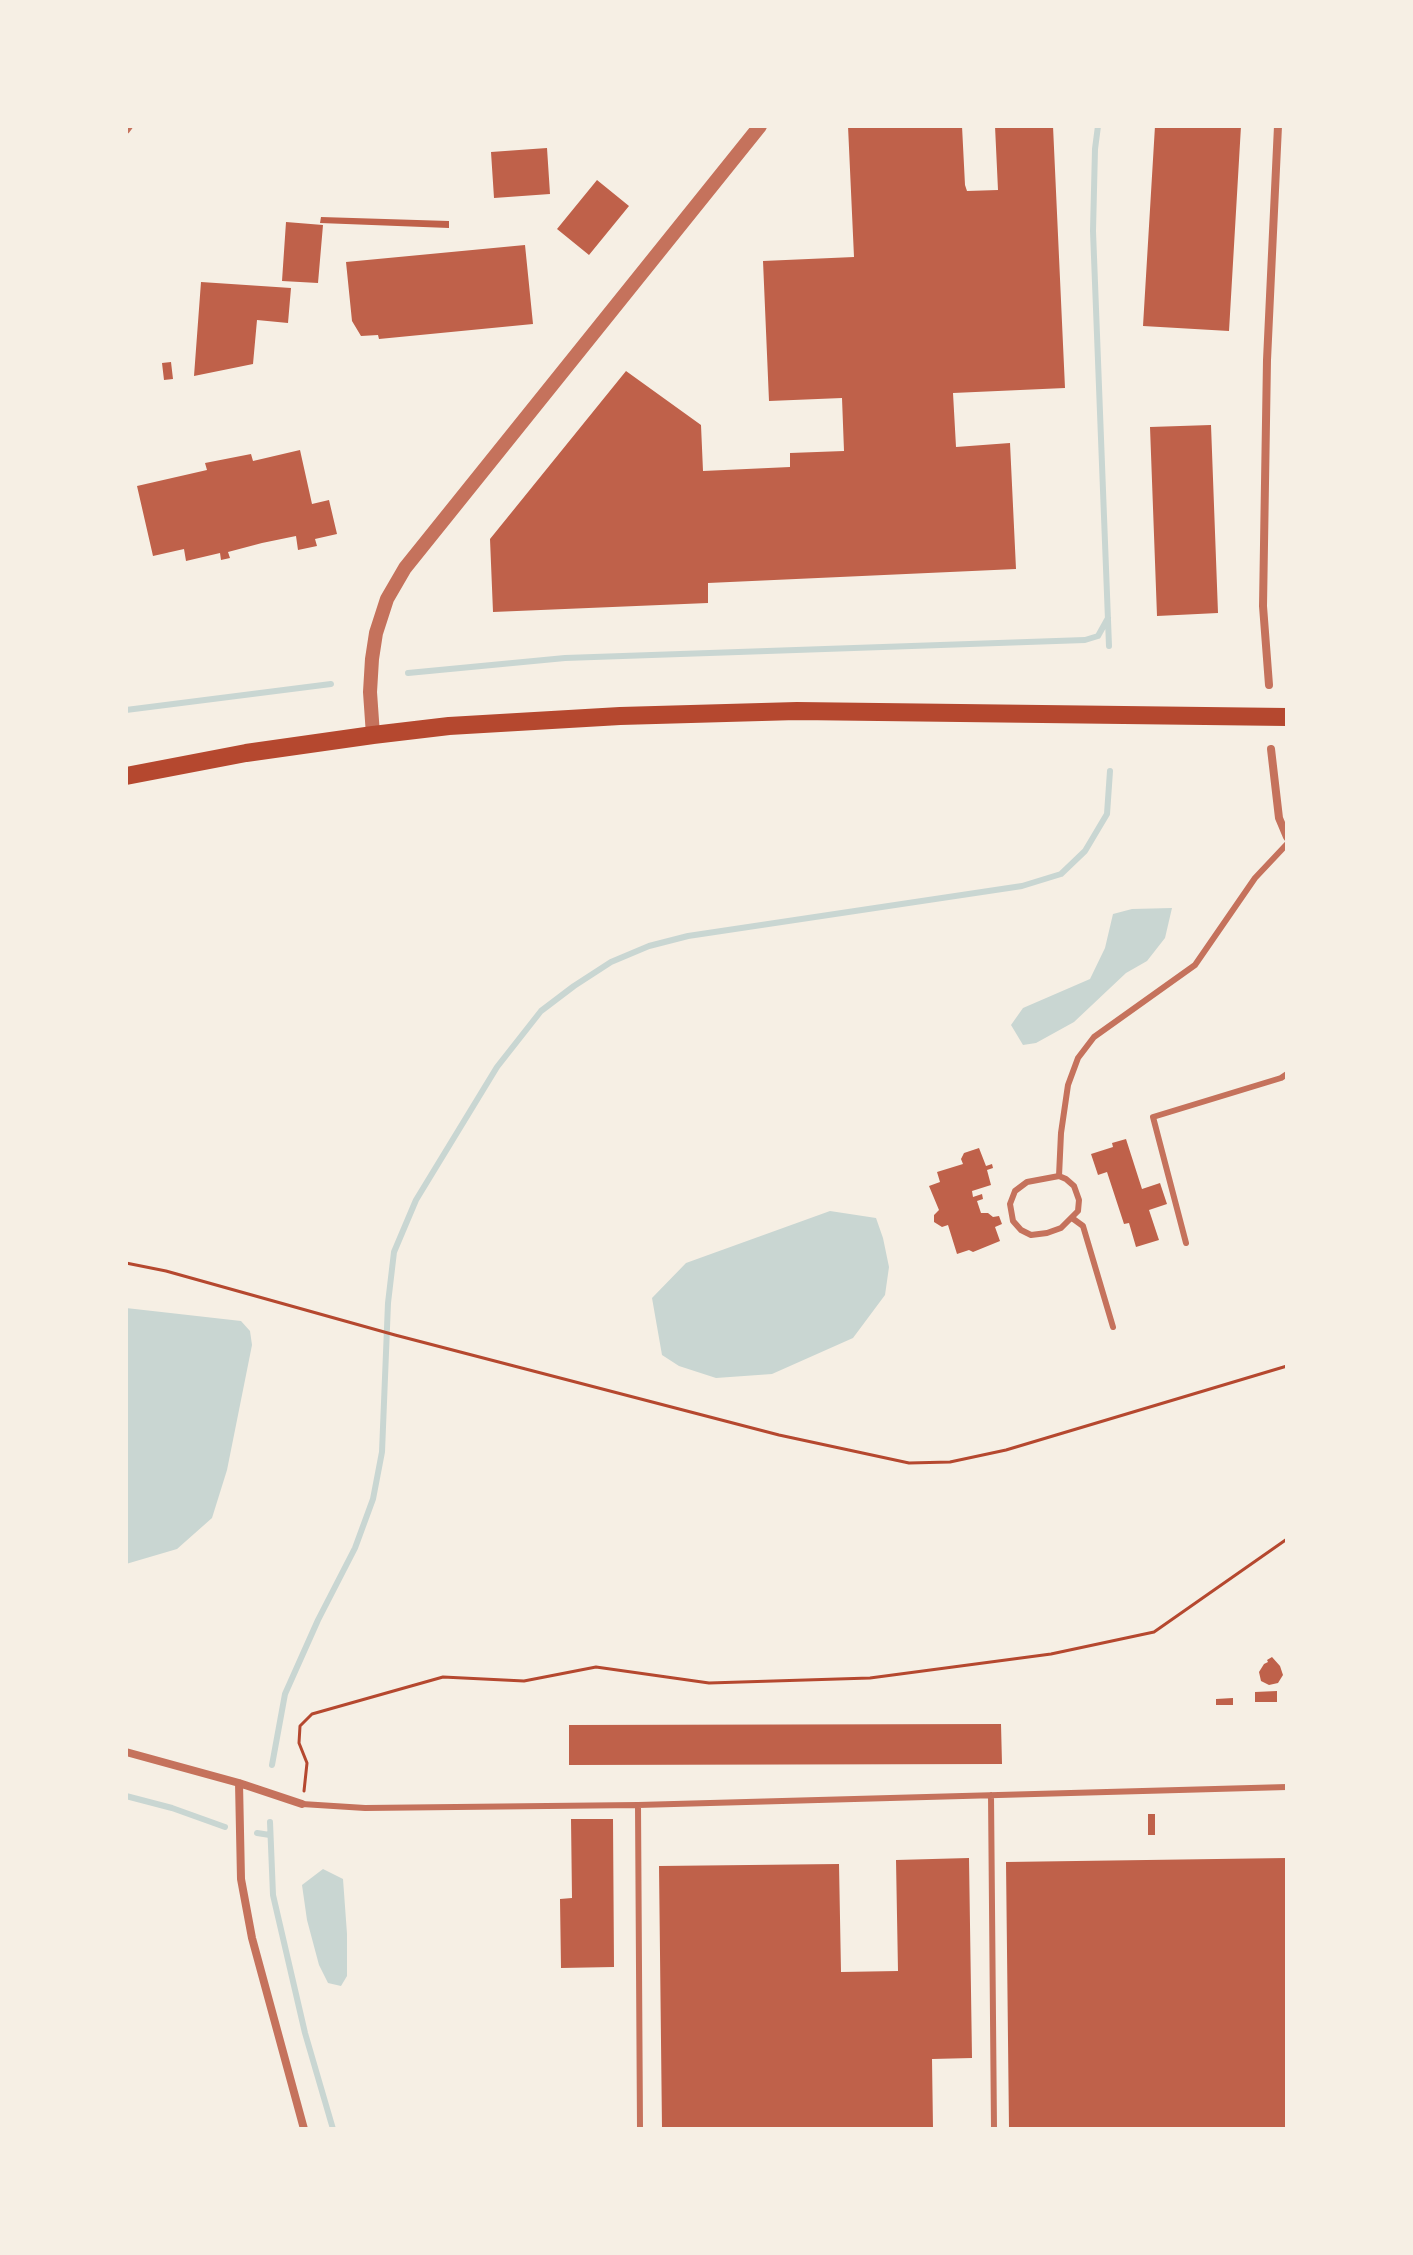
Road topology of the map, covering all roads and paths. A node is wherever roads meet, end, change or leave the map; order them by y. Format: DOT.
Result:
graph roads {
  1 [pos="1278,126"];
  2 [pos="756,127"];
  3 [pos="1269,685"];
  4 [pos="1287,717"];
  5 [pos="373,735"];
  6 [pos="1271,749"];
  7 [pos="126,776"];
  8 [pos="1287,837"];
  9 [pos="1287,844"];
  10 [pos="1287,1074"];
  11 [pos="1059,1176"];
  12 [pos="1072,1218"];
  13 [pos="1186,1243"];
  14 [pos="126,1263"];
  15 [pos="1113,1327"];
  16 [pos="1287,1366"];
  17 [pos="1287,1539"];
  18 [pos="126,1752"];
  19 [pos="239,1783"];
  20 [pos="1287,1787"];
  21 [pos="991,1795"];
  22 [pos="302,1804"];
  23 [pos="638,1805"];
  24 [pos="304,2129"];
  25 [pos="640,2129"];
  26 [pos="994,2129"];
  1 -- 3 [label="street"];
  2 -- 5 [label="street"];
  4 -- 5 [label="main road"];
  5 -- 7 [label="main road"];
  6 -- 8 [label="street"];
  9 -- 11 [label="lane"];
  10 -- 13 [label="lane"];
  11 -- 12 [label="lane"];
  11 -- 12 [label="lane"];
  12 -- 15 [label="lane"];
  14 -- 16 [label="path"];
  17 -- 22 [label="path"];
  18 -- 19 [label="street"];
  19 -- 22 [label="street"];
  19 -- 24 [label="street"];
  20 -- 21 [label="lane"];
  21 -- 23 [label="lane"];
  21 -- 26 [label="lane"];
  22 -- 23 [label="lane"];
  23 -- 25 [label="lane"];
}
